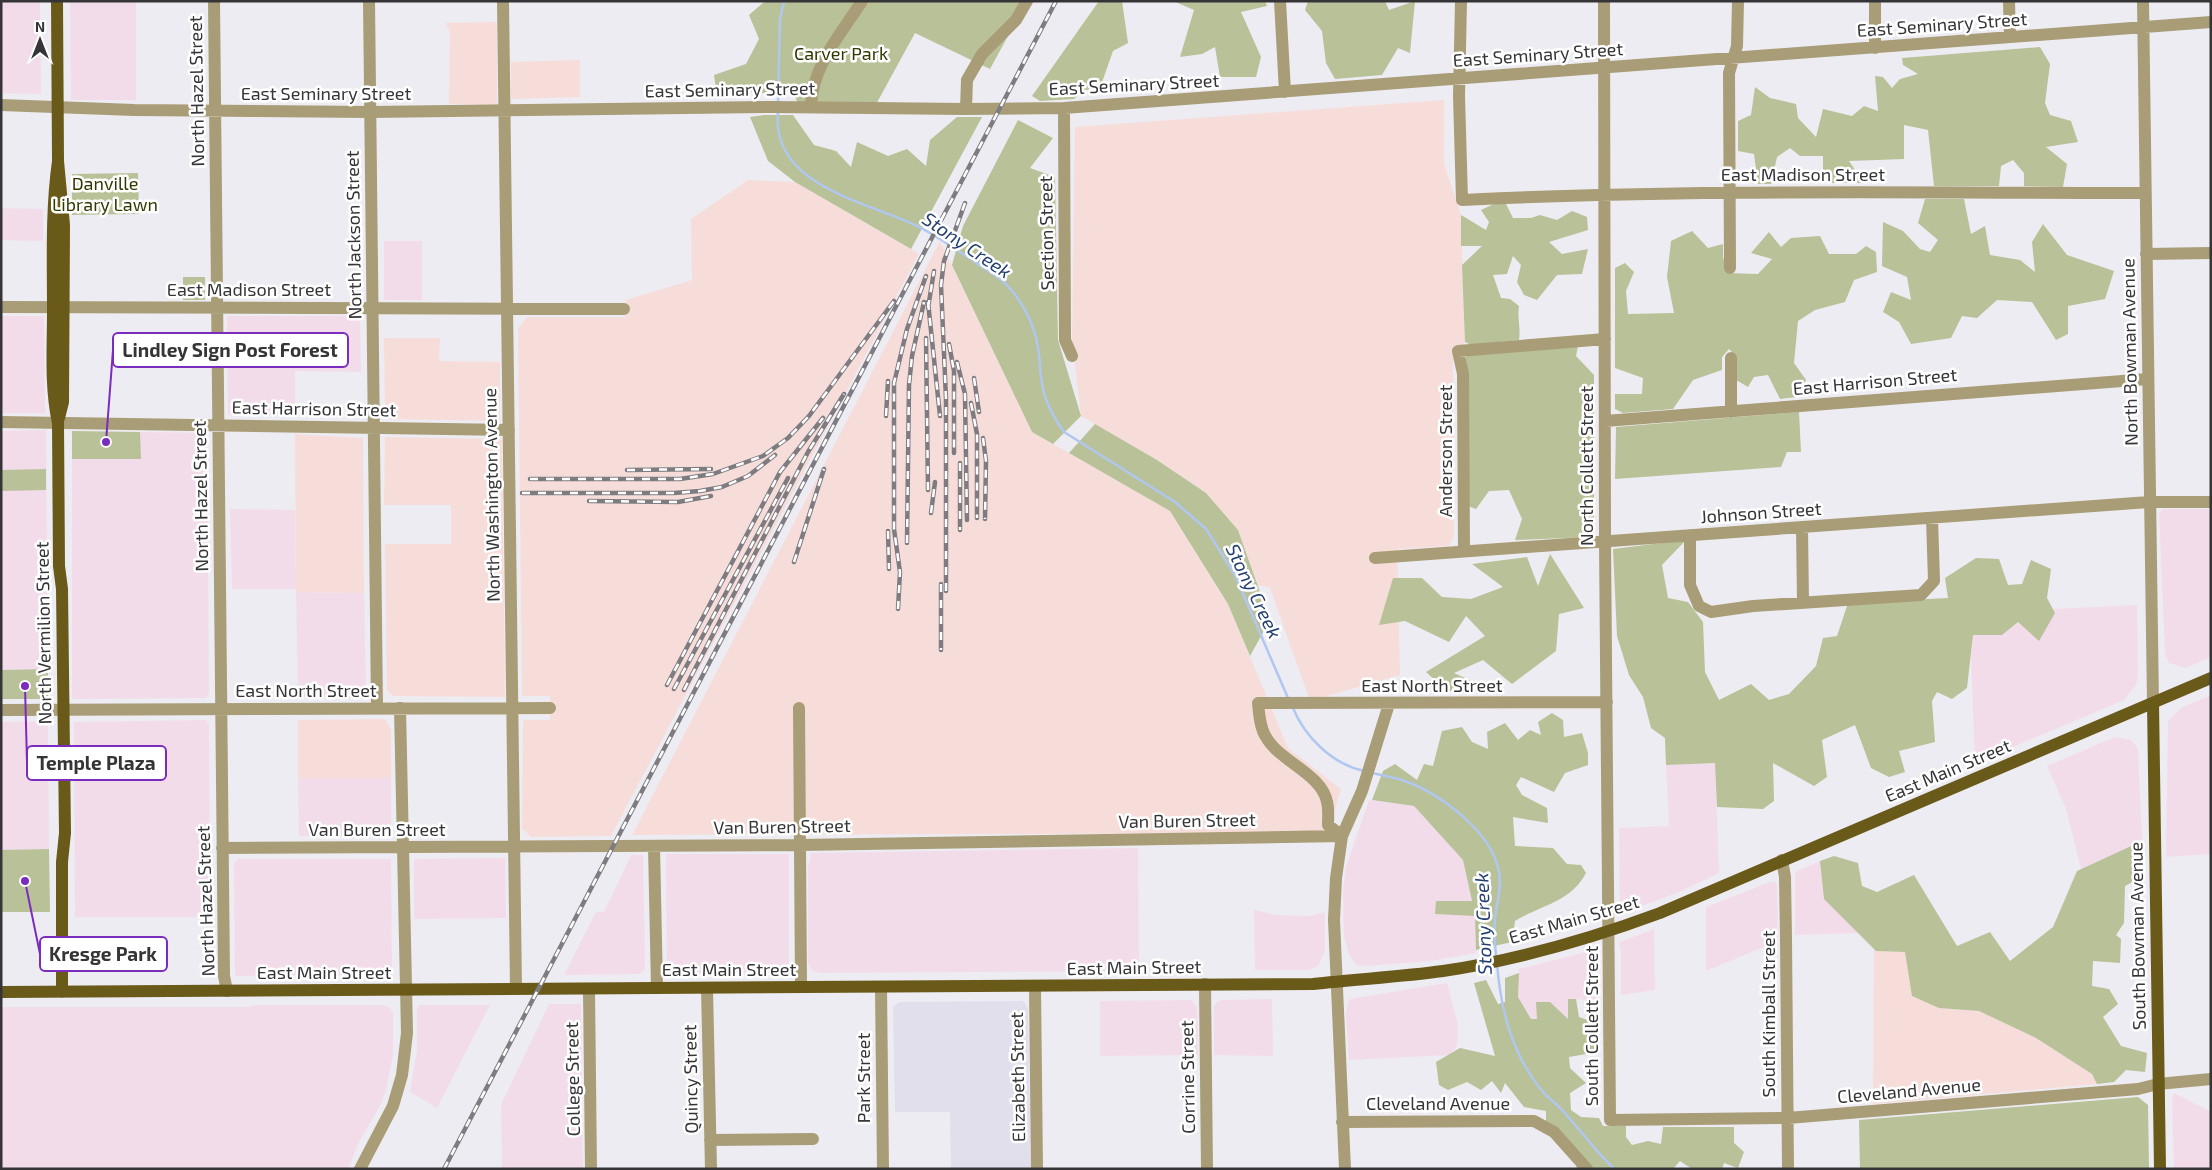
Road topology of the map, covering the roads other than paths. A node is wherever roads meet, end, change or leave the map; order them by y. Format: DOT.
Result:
graph roads {
  1 [pos="56,1"];
  2 [pos="214,1"];
  3 [pos="369,1"];
  4 [pos="504,1"];
  5 [pos="862,1"];
  6 [pos="1027,1"];
  7 [pos="1280,1"];
  8 [pos="1462,1"];
  9 [pos="1604,1"];
  10 [pos="1738,1"];
  11 [pos="1875,1"];
  12 [pos="2009,1"];
  13 [pos="2143,1"];
  14 [pos="2211,22"];
  15 [pos="2143,27"];
  16 [pos="2010,38"];
  17 [pos="1875,48"];
  18 [pos="1733,58"];
  19 [pos="1603,68"];
  20 [pos="1462,79"];
  21 [pos="1285,92"];
  22 [pos="1,105"];
  23 [pos="805,106"];
  24 [pos="57,107"];
  25 [pos="1064,108"];
  26 [pos="966,109"];
  27 [pos="215,110"];
  28 [pos="505,111"];
  29 [pos="370,112"];
  30 [pos="1729,192"];
  31 [pos="1604,194"];
  32 [pos="2145,194"];
  33 [pos="2211,252"];
  34 [pos="2146,254"];
  35 [pos="1730,268"];
  36 [pos="1,307"];
  37 [pos="58,307"];
  38 [pos="217,308"];
  39 [pos="372,308"];
  40 [pos="508,309"];
  41 [pos="624,309"];
  42 [pos="1605,339"];
  43 [pos="1072,356"];
  44 [pos="1730,358"];
  45 [pos="2148,379"];
  46 [pos="1730,412"];
  47 [pos="1605,421"];
  48 [pos="1,422"];
  49 [pos="58,423"];
  50 [pos="217,426"];
  51 [pos="374,428"];
  52 [pos="509,430"];
  53 [pos="2149,502"];
  54 [pos="2211,502"];
  55 [pos="1932,518"];
  56 [pos="1802,528"];
  57 [pos="1690,535"];
  58 [pos="1605,542"];
  59 [pos="1464,551"];
  60 [pos="1375,558"];
  61 [pos="1803,604"];
  62 [pos="2211,678"];
  63 [pos="1607,702"];
  64 [pos="2153,703"];
  65 [pos="1389,704"];
  66 [pos="377,708"];
  67 [pos="400,708"];
  68 [pos="512,708"];
  69 [pos="550,708"];
  70 [pos="799,708"];
  71 [pos="220,709"];
  72 [pos="1,710"];
  73 [pos="63,710"];
  74 [pos="1342,836"];
  75 [pos="800,845"];
  76 [pos="654,846"];
  77 [pos="402,847"];
  78 [pos="222,848"];
  79 [pos="513,848"];
  80 [pos="1782,860"];
  81 [pos="1609,932"];
  82 [pos="1336,981"];
  83 [pos="1205,984"];
  84 [pos="1035,986"];
  85 [pos="801,987"];
  86 [pos="881,987"];
  87 [pos="656,988"];
  88 [pos="707,988"];
  89 [pos="516,989"];
  90 [pos="589,989"];
  91 [pos="405,990"];
  92 [pos="227,991"];
  93 [pos="1,992"];
  94 [pos="62,992"];
  95 [pos="2211,1080"];
  96 [pos="2158,1084"];
  97 [pos="1788,1118"];
  98 [pos="1610,1120"];
  99 [pos="1342,1122"];
  100 [pos="813,1139"];
  101 [pos="710,1140"];
  102 [pos="360,1169"];
  103 [pos="591,1169"];
  104 [pos="711,1169"];
  105 [pos="883,1169"];
  106 [pos="1036,1169"];
  107 [pos="1206,1169"];
  108 [pos="1345,1169"];
  109 [pos="1587,1169"];
  110 [pos="1788,1169"];
  111 [pos="2160,1169"];
  1 -- 24 [label="main road, North Vermilion Street"];
  2 -- 27 [label="street, North Hazel Street"];
  3 -- 29 [label="street, North Jackson Street"];
  4 -- 28 [label="street, North Washington Avenue"];
  5 -- 23 [label="street"];
  6 -- 26 [label="street"];
  7 -- 21 [label="street"];
  8 -- 20 [label="street"];
  9 -- 19 [label="street, North Collett Street"];
  10 -- 18 [label="street"];
  11 -- 17 [label="street"];
  12 -- 16 [label="street"];
  13 -- 15 [label="street, North Bowman Avenue"];
  14 -- 15 [label="street, East Seminary Street"];
  15 -- 16 [label="street, East Seminary Street"];
  15 -- 32 [label="street, North Bowman Avenue"];
  16 -- 17 [label="street, East Seminary Street"];
  17 -- 18 [label="street, East Seminary Street"];
  18 -- 19 [label="street, East Seminary Street"];
  18 -- 30 [label="street"];
  19 -- 20 [label="street, East Seminary Street"];
  19 -- 31 [label="street, North Collett Street"];
  20 -- 21 [label="street, East Seminary Street"];
  20 -- 31 [label="street, East Madison Street"];
  21 -- 25 [label="street, East Seminary Street"];
  22 -- 24 [label="street, East Seminary Street"];
  23 -- 26 [label="street, East Seminary Street"];
  23 -- 28 [label="street, East Seminary Street"];
  24 -- 27 [label="street, East Seminary Street"];
  24 -- 37 [label="main road, North Vermilion Street"];
  25 -- 26 [label="street, East Seminary Street"];
  25 -- 43 [label="street, Section Street"];
  27 -- 29 [label="street, East Seminary Street"];
  27 -- 38 [label="street, North Hazel Street"];
  28 -- 29 [label="street, East Seminary Street"];
  28 -- 40 [label="street, North Washington Avenue"];
  29 -- 39 [label="street, North Jackson Street"];
  30 -- 31 [label="street, East Madison Street"];
  30 -- 32 [label="street, East Madison Street"];
  30 -- 35 [label="street"];
  31 -- 42 [label="street, North Collett Street"];
  32 -- 34 [label="street, North Bowman Avenue"];
  33 -- 34 [label="street"];
  34 -- 45 [label="street, North Bowman Avenue"];
  36 -- 37 [label="street, East Madison Street"];
  37 -- 38 [label="street, East Madison Street"];
  37 -- 49 [label="main road, North Vermilion Street"];
  38 -- 39 [label="street, East Madison Street"];
  38 -- 50 [label="street, North Hazel Street"];
  39 -- 40 [label="street, East Madison Street"];
  39 -- 51 [label="street, North Jackson Street"];
  40 -- 41 [label="street, East Madison Street"];
  40 -- 52 [label="street, North Washington Avenue"];
  42 -- 47 [label="street, North Collett Street"];
  42 -- 59 [label="street, Anderson Street"];
  44 -- 46 [label="street"];
  45 -- 46 [label="street, East Harrison Street"];
  45 -- 53 [label="street, North Bowman Avenue"];
  46 -- 47 [label="street, East Harrison Street"];
  47 -- 58 [label="street, North Collett Street"];
  48 -- 49 [label="street, East Harrison Street"];
  49 -- 50 [label="street, East Harrison Street"];
  49 -- 73 [label="main road, North Vermilion Street"];
  50 -- 51 [label="street, East Harrison Street"];
  50 -- 71 [label="street, North Hazel Street"];
  51 -- 52 [label="street, East Harrison Street"];
  51 -- 66 [label="street, North Jackson Street"];
  52 -- 68 [label="street, North Washington Avenue"];
  53 -- 54 [label="street, Johnson Street"];
  53 -- 55 [label="street, Johnson Street"];
  53 -- 64 [label="street, North Bowman Avenue"];
  55 -- 56 [label="street, Johnson Street"];
  55 -- 61 [label="street"];
  56 -- 57 [label="street, Johnson Street"];
  56 -- 61 [label="street"];
  57 -- 58 [label="street, Johnson Street"];
  57 -- 61 [label="street"];
  58 -- 59 [label="street, Johnson Street"];
  58 -- 63 [label="street, North Collett Street"];
  59 -- 60 [label="street, Johnson Street"];
  62 -- 64 [label="main road, East Main Street"];
  63 -- 65 [label="street, East North Street"];
  63 -- 81 [label="street, North Collett Street"];
  64 -- 80 [label="main road, East Main Street"];
  64 -- 96 [label="main road, South Bowman Avenue"];
  65 -- 74 [label="street"];
  65 -- 74 [label="street, East North Street"];
  66 -- 67 [label="street, East North Street"];
  66 -- 71 [label="street, East North Street"];
  67 -- 68 [label="street, East North Street"];
  67 -- 77 [label="street"];
  68 -- 69 [label="street, East North Street"];
  68 -- 79 [label="street, North Washington Avenue"];
  70 -- 75 [label="street"];
  71 -- 73 [label="street, East North Street"];
  71 -- 78 [label="street, North Hazel Street"];
  72 -- 73 [label="street, East North Street"];
  73 -- 94 [label="main road, North Vermilion Street"];
  74 -- 75 [label="street, Van Buren Street"];
  74 -- 82 [label="street"];
  75 -- 76 [label="street, Van Buren Street"];
  75 -- 85 [label="street"];
  76 -- 79 [label="street, Van Buren Street"];
  76 -- 87 [label="street"];
  77 -- 78 [label="street, Van Buren Street"];
  77 -- 79 [label="street, Van Buren Street"];
  77 -- 91 [label="street"];
  78 -- 92 [label="street, North Hazel Street"];
  79 -- 89 [label="street, North Washington Avenue"];
  80 -- 81 [label="main road, East Main Street"];
  80 -- 97 [label="street, South Kimball Street"];
  81 -- 82 [label="main road, East Main Street"];
  81 -- 98 [label="street, South Collett Street"];
  82 -- 83 [label="main road, East Main Street"];
  82 -- 99 [label="street"];
  83 -- 84 [label="main road, East Main Street"];
  83 -- 107 [label="street, Corrine Street"];
  84 -- 86 [label="main road, East Main Street"];
  84 -- 106 [label="street, Elizabeth Street"];
  85 -- 86 [label="main road, East Main Street"];
  85 -- 88 [label="main road, East Main Street"];
  86 -- 105 [label="street, Park Street"];
  87 -- 88 [label="main road, East Main Street"];
  87 -- 90 [label="main road, East Main Street"];
  88 -- 101 [label="street, Quincy Street"];
  89 -- 90 [label="main road, East Main Street"];
  89 -- 91 [label="main road, East Main Street"];
  90 -- 103 [label="street, College Street"];
  91 -- 92 [label="main road, East Main Street"];
  91 -- 102 [label="street"];
  92 -- 94 [label="main road, East Main Street"];
  93 -- 94 [label="main road, East Main Street"];
  95 -- 96 [label="street, Cleveland Avenue"];
  96 -- 97 [label="street, Cleveland Avenue"];
  96 -- 111 [label="main road, South Bowman Avenue"];
  97 -- 98 [label="street, Cleveland Avenue"];
  97 -- 110 [label="street, South Kimball Street"];
  99 -- 108 [label="street"];
  99 -- 109 [label="street, Cleveland Avenue"];
  100 -- 101 [label="street"];
  101 -- 104 [label="street, Quincy Street"];
}
